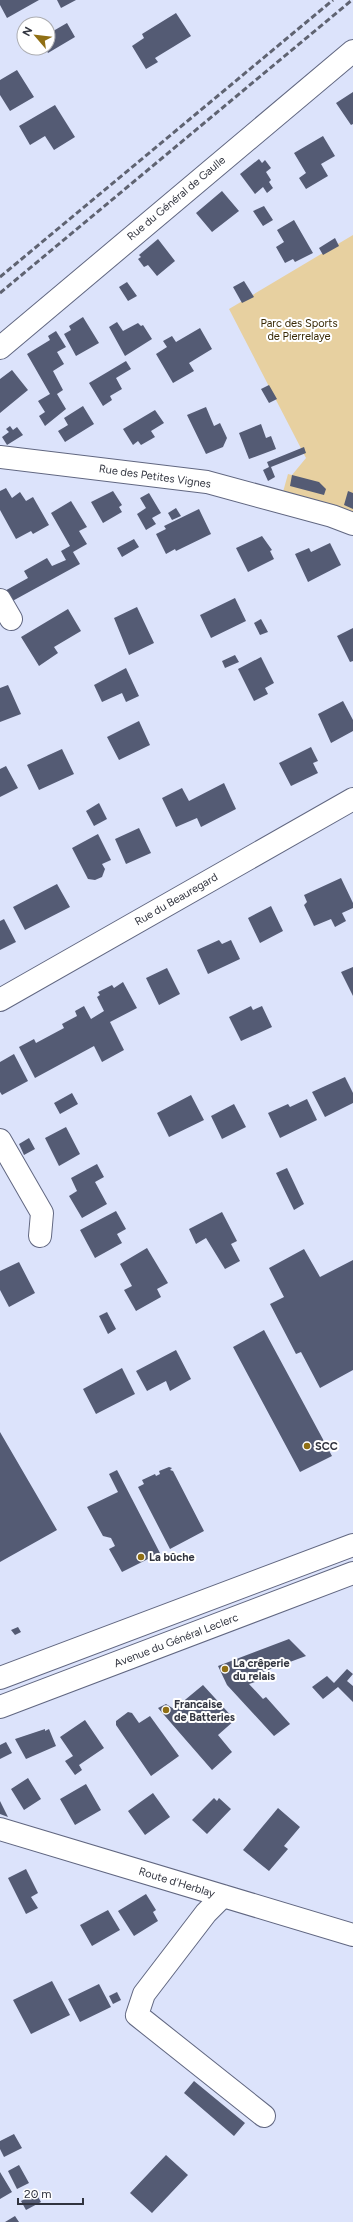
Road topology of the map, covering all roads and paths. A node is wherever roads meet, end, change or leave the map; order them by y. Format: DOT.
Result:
graph roads {
  1 [pos="353,51"];
  2 [pos="0,348"];
  3 [pos="0,457"];
  4 [pos="353,524"];
  5 [pos="0,600"];
  6 [pos="11,619"];
  7 [pos="353,799"];
  8 [pos="0,1000"];
  9 [pos="0,1140"];
  10 [pos="40,1236"];
  11 [pos="353,1545"];
  12 [pos="353,1573"];
  13 [pos="0,1678"];
  14 [pos="0,1707"];
  15 [pos="0,1829"];
  16 [pos="223,1896"];
  17 [pos="353,1935"];
  18 [pos="264,2116"];
  1 -- 2 [label="street, Rue du Général de Gaulle"];
  3 -- 4 [label="street, Rue des Petites Vignes"];
  5 -- 6 [label="street"];
  7 -- 8 [label="street, Rue du Beauregard"];
  9 -- 10 [label="street"];
  11 -- 13 [label="street"];
  12 -- 14 [label="street, Avenue du Général Leclerc"];
  15 -- 16 [label="street, Route d'Herblay"];
  16 -- 17 [label="street, Route d'Herblay"];
  16 -- 18 [label="street"];
}
